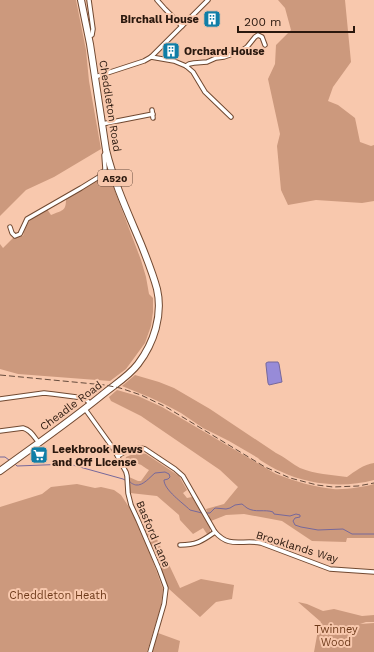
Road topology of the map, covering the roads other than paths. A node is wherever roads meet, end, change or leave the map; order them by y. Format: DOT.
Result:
graph roads {
  1 [pos="81,0"];
  2 [pos="89,0"];
  3 [pos="158,0"];
  4 [pos="208,0"];
  5 [pos="182,26"];
  6 [pos="88,36"];
  7 [pos="265,45"];
  8 [pos="151,57"];
  9 [pos="186,66"];
  10 [pos="95,77"];
  11 [pos="153,114"];
  12 [pos="231,117"];
  13 [pos="102,124"];
  14 [pos="106,150"];
  15 [pos="10,228"];
  16 [pos="148,349"];
  17 [pos="0,399"];
  18 [pos="91,404"];
  19 [pos="85,409"];
  20 [pos="0,431"];
  21 [pos="38,443"];
  22 [pos="118,456"];
  23 [pos="0,471"];
  24 [pos="215,532"];
  25 [pos="180,545"];
  26 [pos="374,572"];
  27 [pos="150,652"];
  1 -- 6 [label="highway, Cheddleton Road / A520"];
  2 -- 6 [label="street"];
  3 -- 5 [label="street"];
  4 -- 5 [label="street"];
  5 -- 8 [label="street"];
  6 -- 10 [label="highway, Cheddleton Road / A520"];
  7 -- 9 [label="street"];
  8 -- 9 [label="street"];
  8 -- 10 [label="street"];
  9 -- 12 [label="street"];
  10 -- 13 [label="highway, Cheddleton Road / A520"];
  11 -- 13 [label="street"];
  13 -- 14 [label="highway, Cheddleton Road / A520"];
  14 -- 15 [label="street"];
  14 -- 16 [label="highway, Cheddleton Road / A520"];
  16 -- 18 [label="highway, Cheadle Road / A520"];
  17 -- 18 [label="street"];
  18 -- 19 [label="highway, Cheadle Road / A520"];
  19 -- 21 [label="highway, Cheadle Road / A520"];
  19 -- 22 [label="street, Basford Lane"];
  20 -- 21 [label="street"];
  21 -- 23 [label="highway, Cheadle Road / A520"];
  22 -- 24 [label="street, Brooklands Way"];
  22 -- 27 [label="street, Basford Lane"];
  24 -- 25 [label="street"];
  24 -- 26 [label="street, Brooklands Way"];
}
